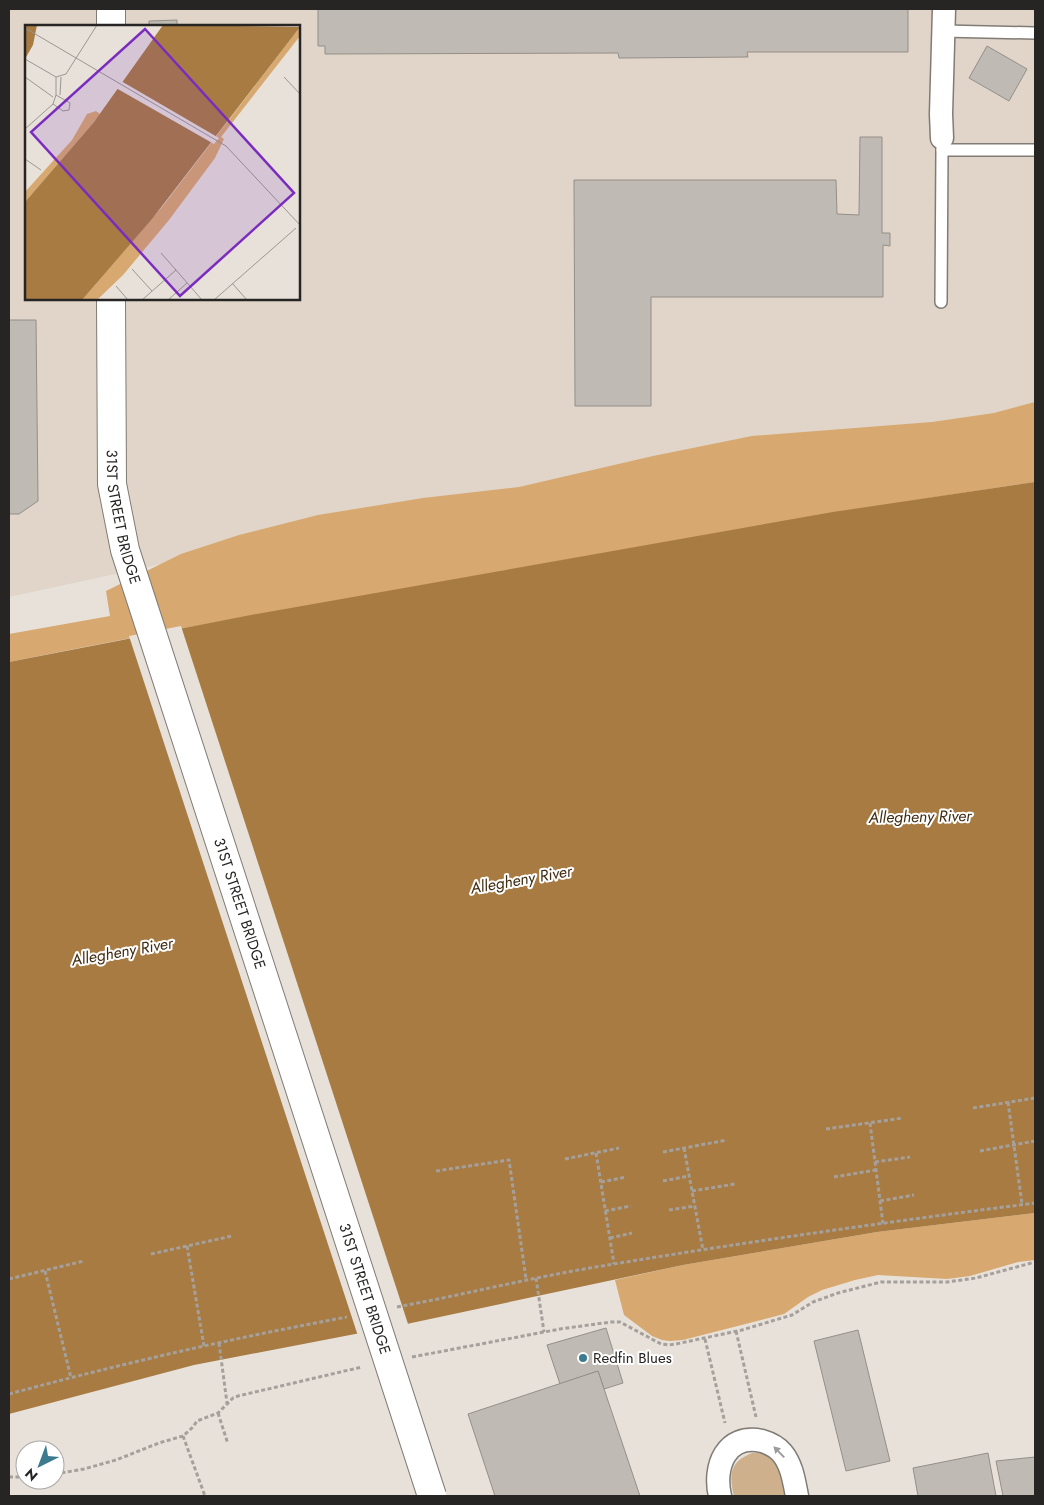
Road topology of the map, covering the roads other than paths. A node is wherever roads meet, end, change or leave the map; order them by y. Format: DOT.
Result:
graph roads {
  1 [pos="111,9"];
  2 [pos="120,9"];
  3 [pos="944,9"];
  4 [pos="111,25"];
  5 [pos="120,25"];
  6 [pos="943,31"];
  7 [pos="1035,32"];
  8 [pos="942,144"];
  9 [pos="1035,150"];
  10 [pos="111,300"];
  11 [pos="941,302"];
  12 [pos="432,1496"];
  13 [pos="720,1496"];
  14 [pos="797,1496"];
  1 -- 4 [label="main road"];
  2 -- 5 [label="street"];
  3 -- 6 [label="street"];
  6 -- 7 [label="lane"];
  6 -- 8 [label="street"];
  8 -- 9 [label="lane"];
  8 -- 11 [label="lane"];
  10 -- 12 [label="main road, 31ST STREET BRIDGE, bridge"];
  14 -- 13 [label="street, one-way"];
}
